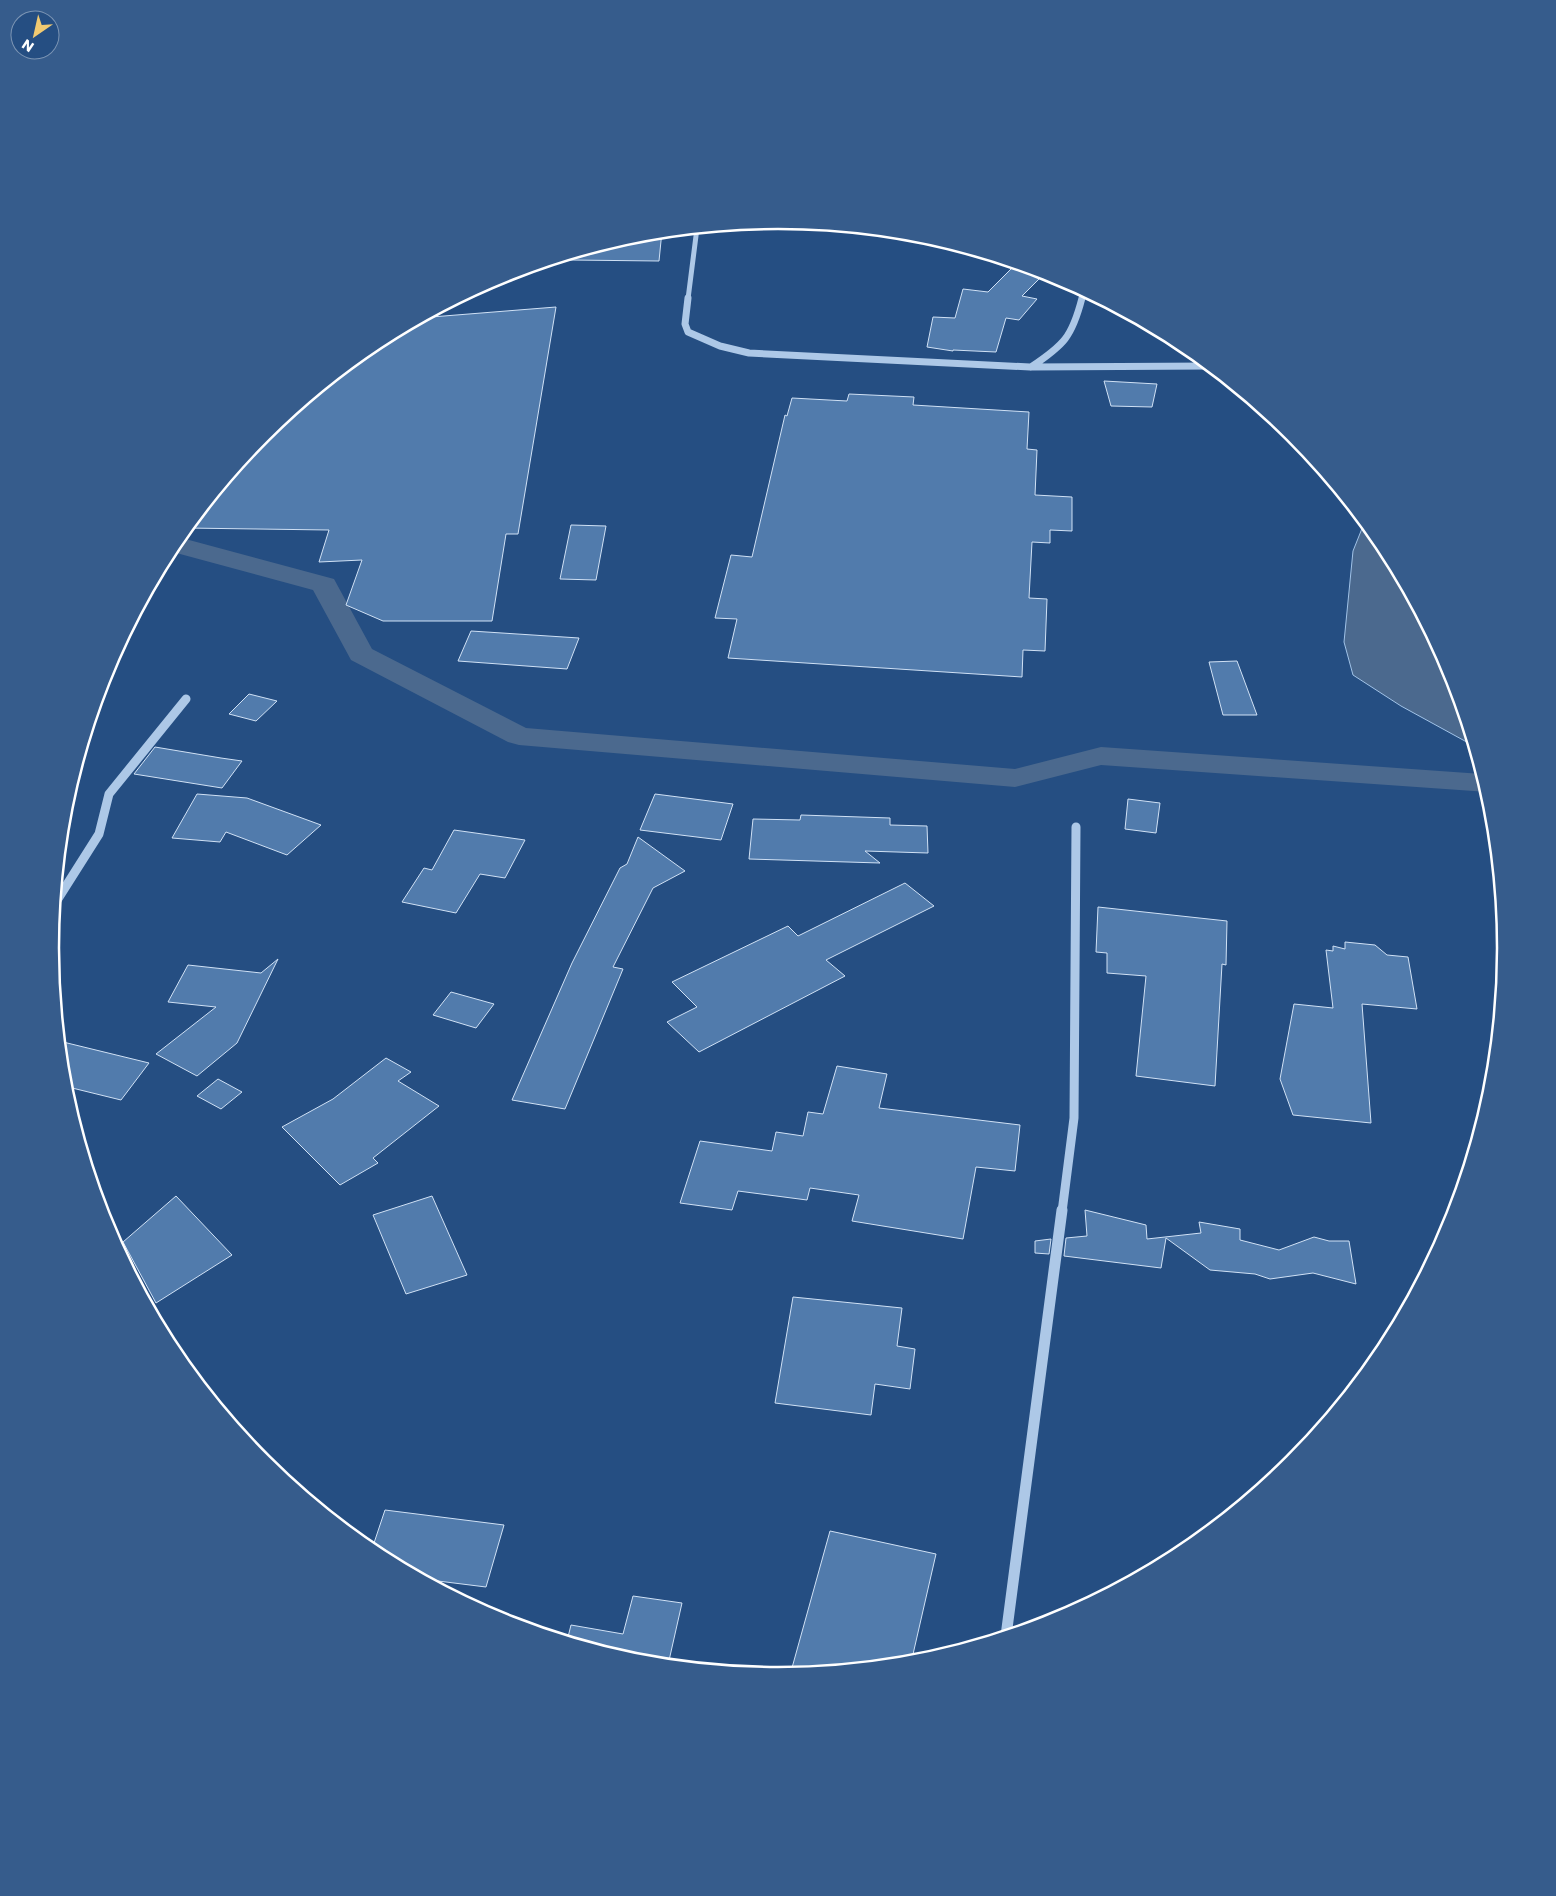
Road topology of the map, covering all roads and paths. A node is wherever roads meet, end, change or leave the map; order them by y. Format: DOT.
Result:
graph roads {
  1 [pos="696,234"];
  2 [pos="1082,297"];
  3 [pos="1201,366"];
  4 [pos="1030,367"];
  5 [pos="186,699"];
  6 [pos="1076,827"];
  7 [pos="61,894"];
  8 [pos="1007,1630"];
  1 -- 4 [label="street"];
  2 -- 4 [label="street"];
  3 -- 4 [label="street"];
  5 -- 7 [label="street"];
  6 -- 8 [label="street"];
}
